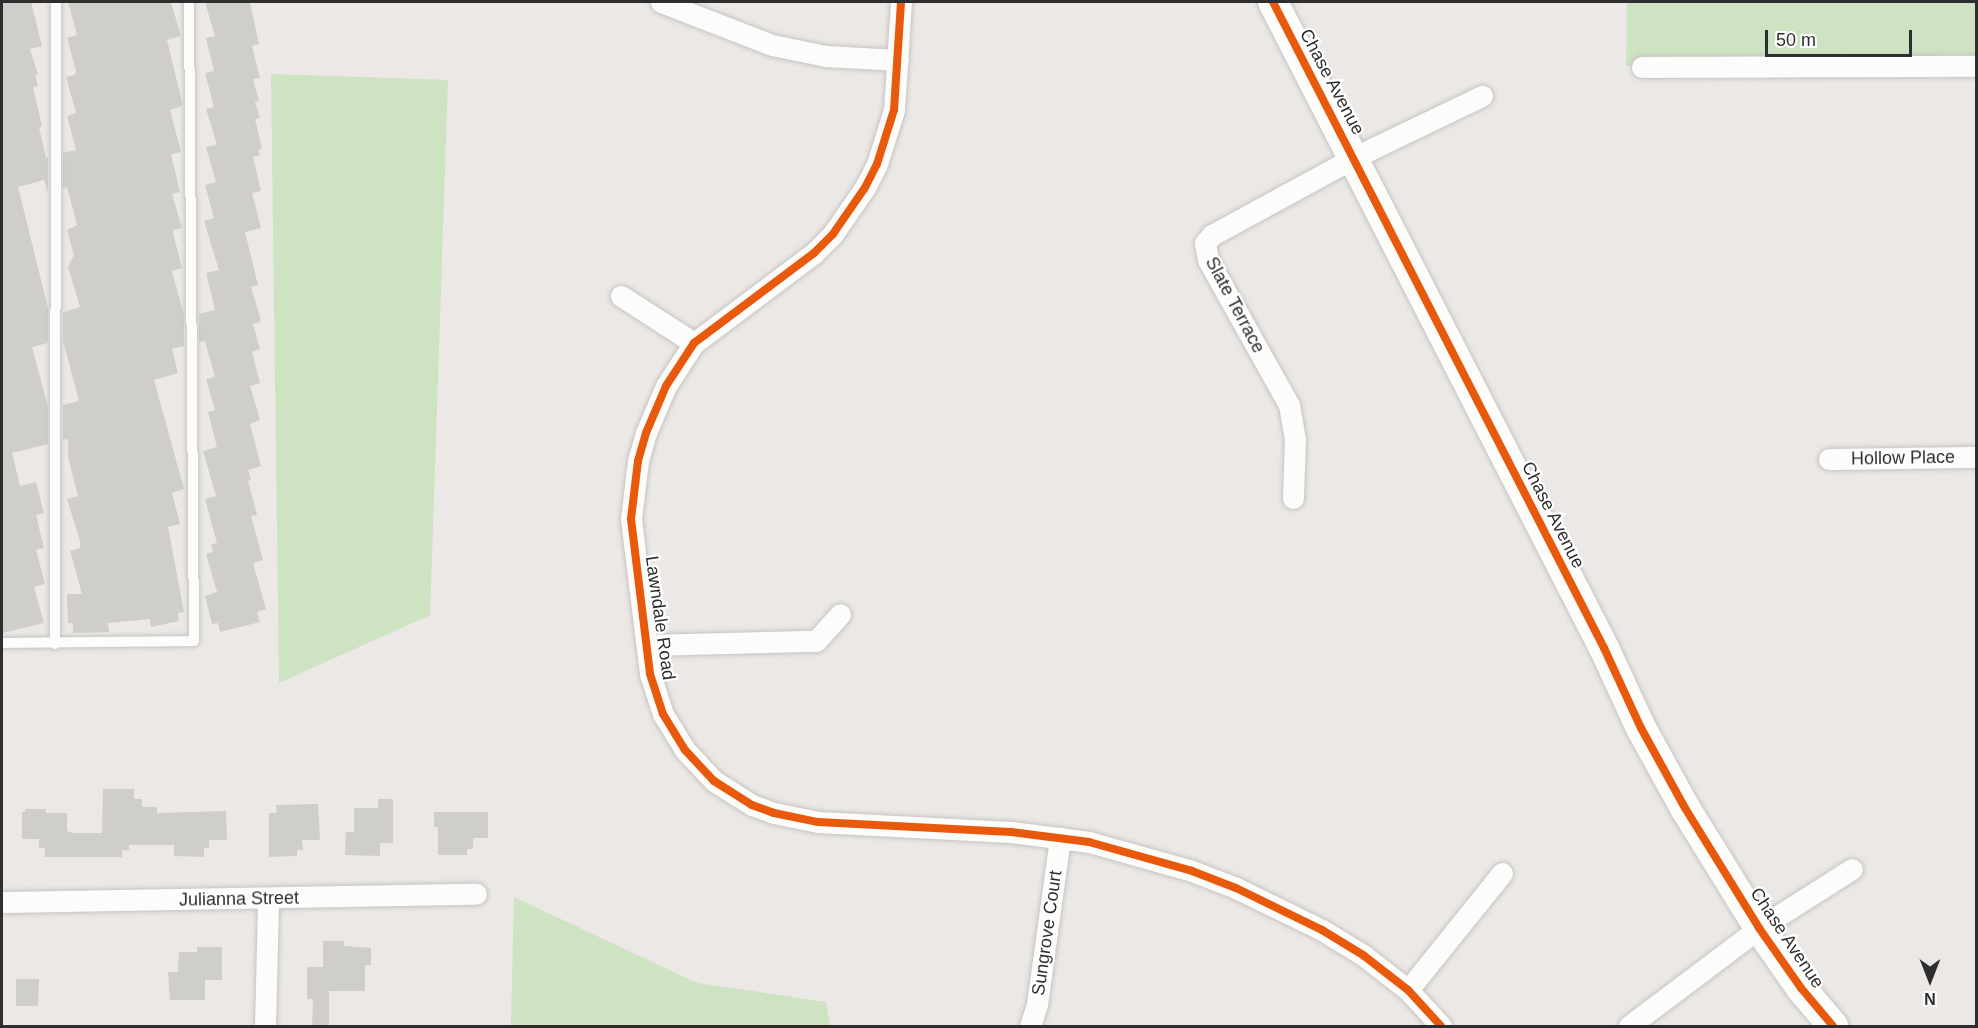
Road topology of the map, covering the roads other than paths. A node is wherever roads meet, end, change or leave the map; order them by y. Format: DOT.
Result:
graph roads {
  1 [pos="56,2"];
  2 [pos="189,2"];
  3 [pos="661,2"];
  4 [pos="901,2"];
  5 [pos="1273,2"];
  6 [pos="898,60"];
  7 [pos="1977,66"];
  8 [pos="1642,67"];
  9 [pos="1482,96"];
  10 [pos="1355,157"];
  11 [pos="621,296"];
  12 [pos="694,343"];
  13 [pos="1977,457"];
  14 [pos="1829,459"];
  15 [pos="1293,498"];
  16 [pos="840,614"];
  17 [pos="2,643"];
  18 [pos="55,644"];
  19 [pos="647,645"];
  20 [pos="1060,838"];
  21 [pos="1852,869"];
  22 [pos="1502,873"];
  23 [pos="476,894"];
  24 [pos="268,899"];
  25 [pos="2,902"];
  26 [pos="1759,928"];
  27 [pos="1408,990"];
  28 [pos="265,1026"];
  29 [pos="1030,1026"];
  30 [pos="1440,1026"];
  31 [pos="1629,1026"];
  32 [pos="1833,1026"];
  1 -- 18 [label="lane"];
  2 -- 18 [label="lane"];
  3 -- 6 [label="street"];
  4 -- 6 [label="street, Lawndale Road"];
  5 -- 10 [label="main road, Chase Avenue"];
  6 -- 12 [label="street, Lawndale Road"];
  7 -- 8 [label="street"];
  9 -- 10 [label="street"];
  10 -- 15 [label="street, Slate Terrace"];
  10 -- 26 [label="main road, Chase Avenue"];
  11 -- 12 [label="street"];
  12 -- 19 [label="street, Lawndale Road"];
  13 -- 14 [label="street, Hollow Place"];
  16 -- 19 [label="street"];
  17 -- 18 [label="lane"];
  19 -- 20 [label="street, Lawndale Road"];
  20 -- 27 [label="street, Lawndale Road"];
  20 -- 29 [label="street, Sungrove Court"];
  21 -- 26 [label="street"];
  22 -- 27 [label="street"];
  23 -- 24 [label="street, Julianna Street"];
  24 -- 25 [label="street, Julianna Street"];
  24 -- 28 [label="street"];
  26 -- 31 [label="street"];
  26 -- 32 [label="main road, Chase Avenue"];
  27 -- 30 [label="street, Lawndale Road"];
}
